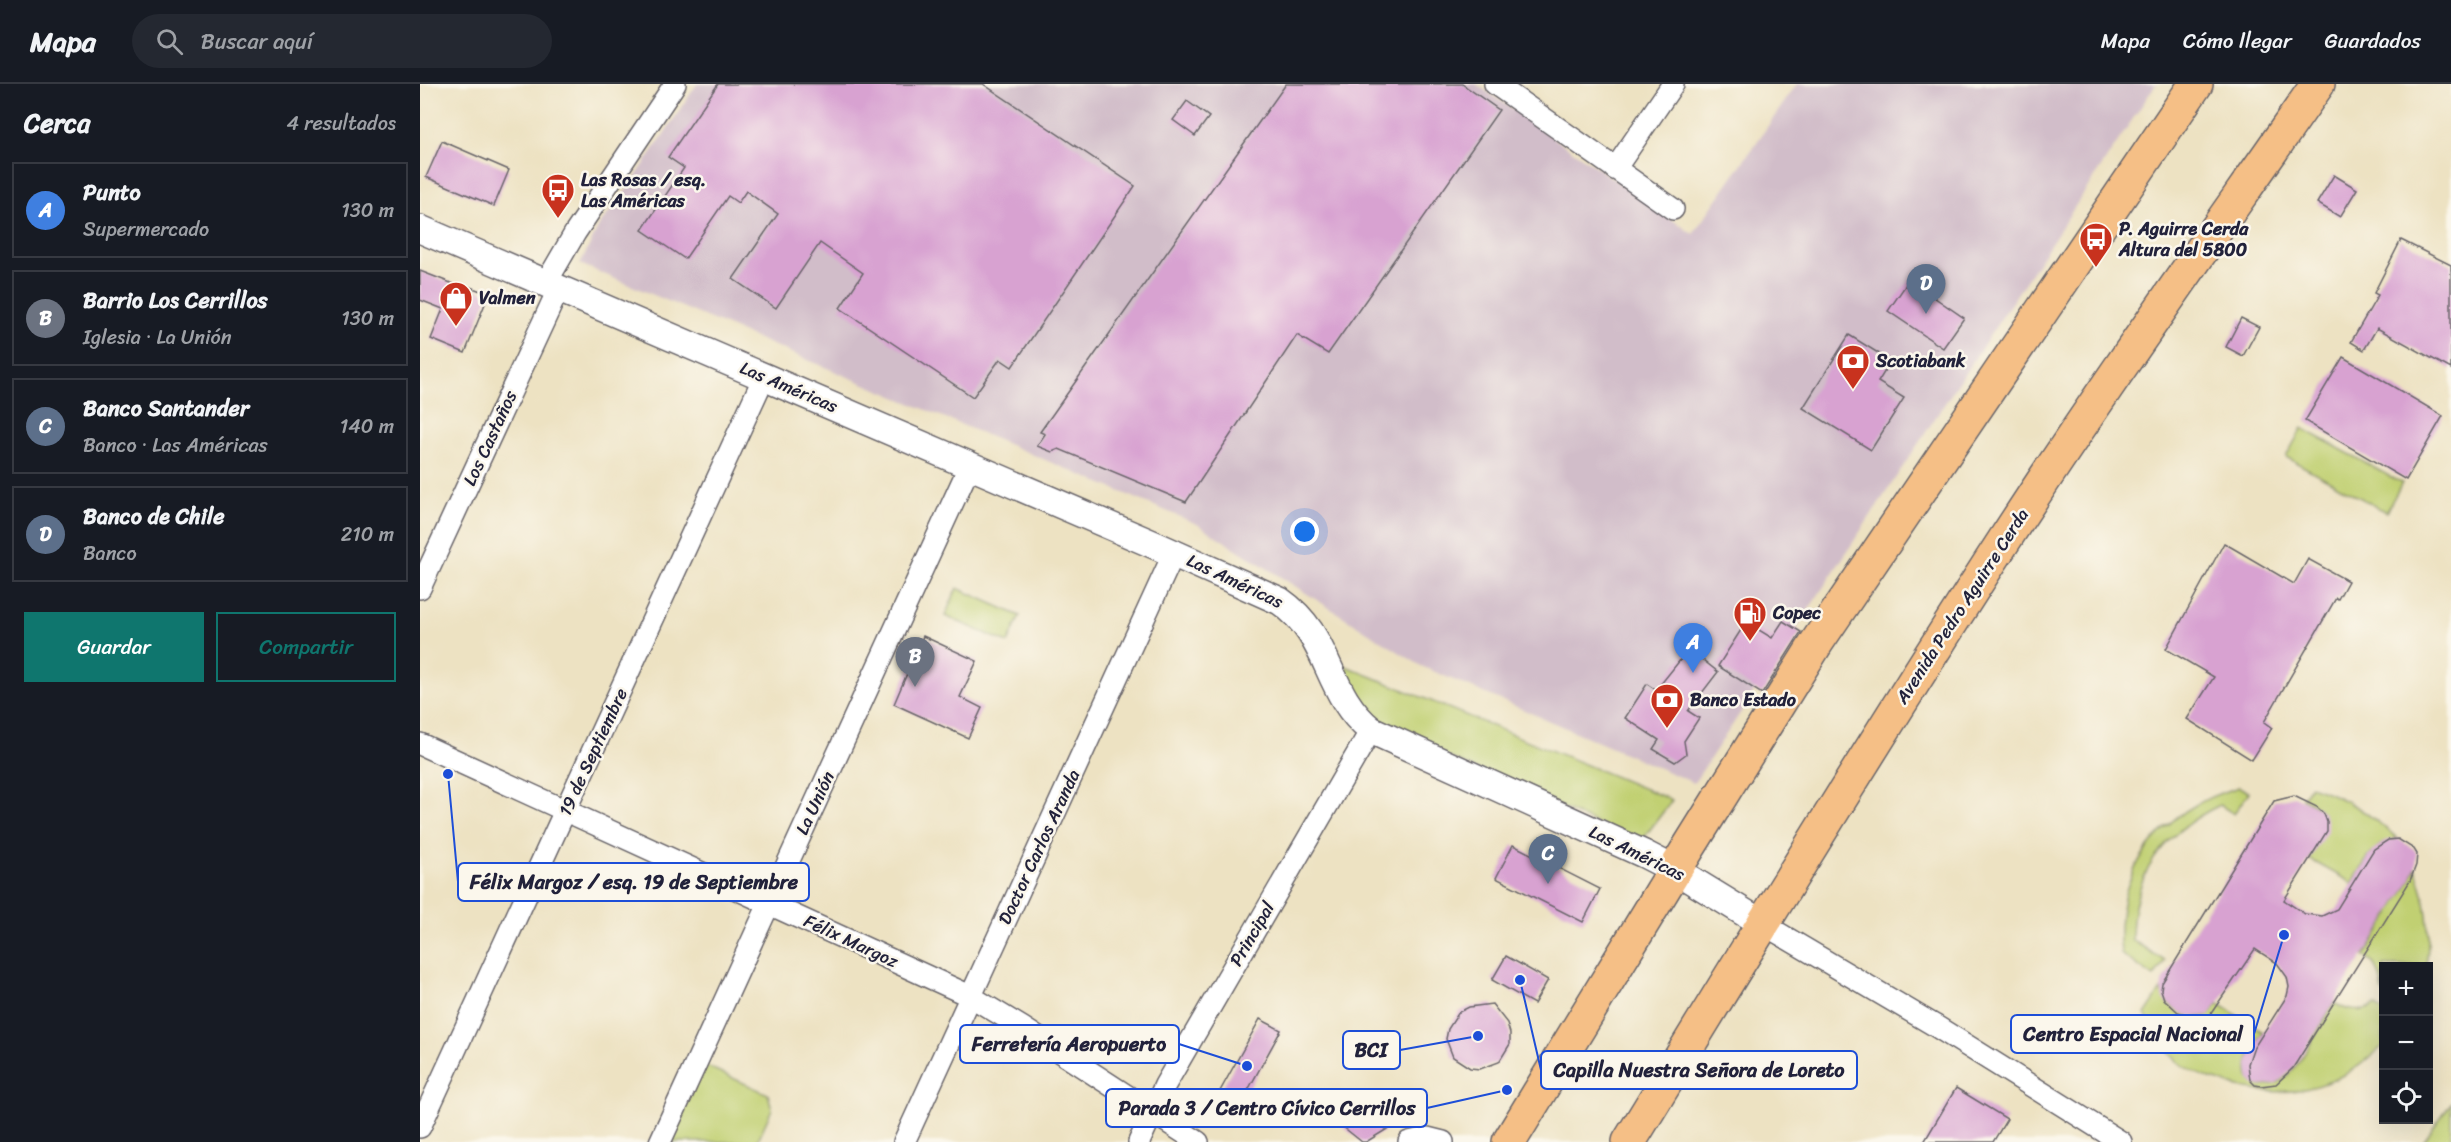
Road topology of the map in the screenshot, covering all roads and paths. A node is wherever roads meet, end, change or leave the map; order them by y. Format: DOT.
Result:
graph roads {
  1 [pos="675,84"];
  2 [pos="1495,84"];
  3 [pos="1673,84"];
  4 [pos="2196,84"];
  5 [pos="2318,84"];
  6 [pos="1615,169"];
  7 [pos="1673,209"];
  8 [pos="420,229"];
  9 [pos="552,286"];
  10 [pos="764,377"];
  11 [pos="970,465"];
  12 [pos="1174,553"];
  13 [pos="420,588"];
  14 [pos="1371,730"];
  15 [pos="420,744"];
  16 [pos="566,811"];
  17 [pos="1675,870"];
  18 [pos="769,904"];
  19 [pos="1763,924"];
  20 [pos="970,996"];
  21 [pos="1152,1112"];
  22 [pos="420,1127"];
  23 [pos="660,1142"];
  24 [pos="904,1142"];
  25 [pos="1139,1142"];
  26 [pos="1198,1142"];
  27 [pos="1409,1142"];
  28 [pos="1443,1142"];
  29 [pos="1509,1142"];
  30 [pos="1629,1142"];
  31 [pos="2121,1142"];
  1 -- 9 [label="street, Los Castaños"];
  2 -- 6 [label="street"];
  3 -- 6 [label="street"];
  4 -- 17 [label="main road"];
  5 -- 19 [label="main road, Avenida Pedro Aguirre Cerda"];
  6 -- 7 [label="street"];
  8 -- 9 [label="street, Las Américas"];
  9 -- 10 [label="street, Las Américas"];
  9 -- 13 [label="street, Los Castaños"];
  10 -- 11 [label="street, Las Américas"];
  10 -- 16 [label="street, 19 de Septiembre"];
  11 -- 12 [label="street, Las Américas"];
  11 -- 18 [label="street, La Unión"];
  12 -- 14 [label="street, Las Américas"];
  12 -- 20 [label="street, Doctor Carlos Aranda"];
  14 -- 17 [label="street, Las Américas"];
  14 -- 21 [label="street, Principal"];
  15 -- 16 [label="street, Félix Margoz"];
  16 -- 18 [label="street, Félix Margoz"];
  16 -- 22 [label="street, 19 de Septiembre"];
  17 -- 19 [label="street, Las Américas"];
  17 -- 29 [label="main road"];
  18 -- 20 [label="street, Félix Margoz"];
  18 -- 23 [label="street, La Unión"];
  19 -- 30 [label="main road, Avenida Pedro Aguirre Cerda"];
  19 -- 31 [label="street, Las Américas"];
  20 -- 21 [label="street, Félix Margoz"];
  20 -- 24 [label="street, Doctor Carlos Aranda"];
  21 -- 25 [label="street, Principal"];
  21 -- 26 [label="street, Félix Margoz"];
  27 -- 28 [label="street"];
}
